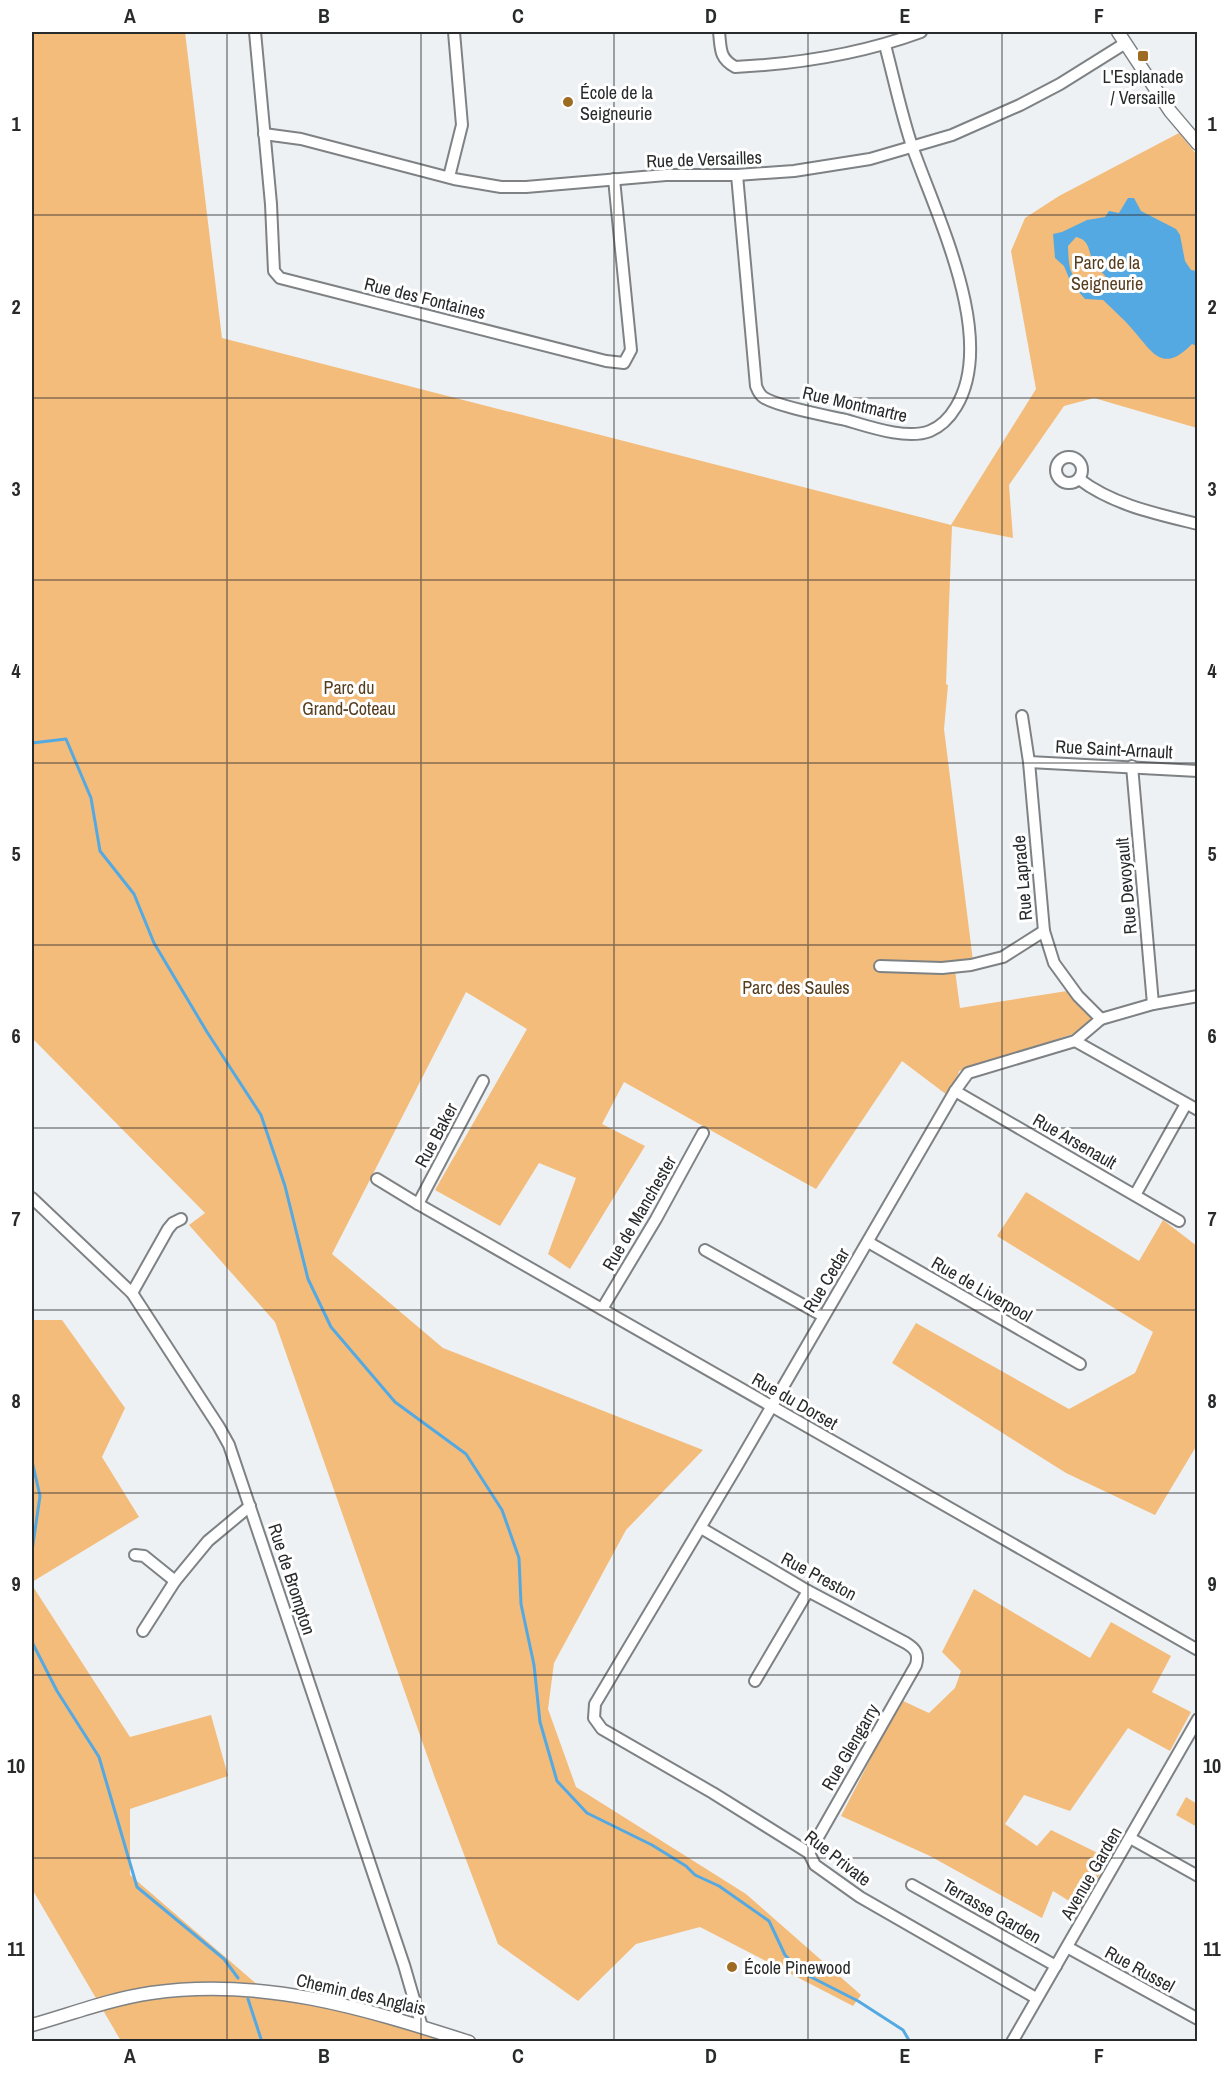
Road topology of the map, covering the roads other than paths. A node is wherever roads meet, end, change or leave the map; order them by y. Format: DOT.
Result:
graph roads {
  1 [pos="255,32"];
  2 [pos="454,32"];
  3 [pos="719,32"];
  4 [pos="921,32"];
  5 [pos="1118,32"];
  6 [pos="1124,44"];
  7 [pos="885,45"];
  8 [pos="264,134"];
  9 [pos="1197,144"];
  10 [pos="913,147"];
  11 [pos="737,175"];
  12 [pos="450,177"];
  13 [pos="614,179"];
  14 [pos="1079,479"];
  15 [pos="1197,524"];
  16 [pos="1022,716"];
  17 [pos="1029,762"];
  18 [pos="1132,766"];
  19 [pos="1197,771"];
  20 [pos="1044,931"];
  21 [pos="880,966"];
  22 [pos="1197,996"];
  23 [pos="1153,1004"];
  24 [pos="1101,1019"];
  25 [pos="1075,1041"];
  26 [pos="483,1081"];
  27 [pos="955,1091"];
  28 [pos="1186,1104"];
  29 [pos="1197,1110"];
  30 [pos="703,1133"];
  31 [pos="377,1179"];
  32 [pos="1135,1195"];
  33 [pos="32,1198"];
  34 [pos="418,1204"];
  35 [pos="181,1219"];
  36 [pos="1179,1221"];
  37 [pos="868,1242"];
  38 [pos="705,1250"];
  39 [pos="132,1293"];
  40 [pos="602,1309"];
  41 [pos="823,1316"];
  42 [pos="1080,1364"];
  43 [pos="771,1407"];
  44 [pos="250,1506"];
  45 [pos="701,1528"];
  46 [pos="135,1555"];
  47 [pos="175,1581"];
  48 [pos="808,1591"];
  49 [pos="143,1631"];
  50 [pos="1197,1650"];
  51 [pos="918,1657"];
  52 [pos="755,1681"];
  53 [pos="594,1718"];
  54 [pos="1197,1719"];
  55 [pos="1130,1838"];
  56 [pos="809,1853"];
  57 [pos="1197,1876"];
  58 [pos="912,1885"];
  59 [pos="1067,1947"];
  60 [pos="1056,1966"];
  61 [pos="1036,1998"];
  62 [pos="1197,2019"];
  63 [pos="32,2025"];
  64 [pos="422,2027"];
  65 [pos="469,2042"];
  66 [pos="1012,2042"];
  1 -- 8 [label="street, Rue des Fontaines"];
  2 -- 12 [label="street"];
  3 -- 7 [label="street"];
  4 -- 7 [label="street"];
  5 -- 6 [label="street"];
  6 -- 9 [label="street"];
  6 -- 10 [label="street, Rue de Versailles"];
  7 -- 10 [label="street"];
  8 -- 12 [label="street, Rue de Versailles"];
  8 -- 13 [label="street, Rue des Fontaines"];
  10 -- 11 [label="street, Rue de Versailles"];
  10 -- 11 [label="street, Rue Montmartre"];
  11 -- 13 [label="street, Rue de Versailles"];
  12 -- 13 [label="street, Rue de Versailles"];
  14 -- 15 [label="street"];
  16 -- 17 [label="street, Rue Laprade"];
  17 -- 18 [label="street, Rue Saint-Arnault"];
  17 -- 20 [label="street, Rue Laprade"];
  18 -- 19 [label="street, Rue Saint-Arnault"];
  18 -- 23 [label="street, Rue Devoyault"];
  20 -- 21 [label="street"];
  20 -- 24 [label="street, Rue Laprade"];
  22 -- 23 [label="street, Rue Cedar"];
  23 -- 24 [label="street, Rue Cedar"];
  24 -- 25 [label="street, Rue Cedar"];
  25 -- 27 [label="street, Rue Cedar"];
  25 -- 28 [label="street"];
  26 -- 34 [label="street, Rue Baker"];
  27 -- 32 [label="street, Rue Arsenault"];
  27 -- 37 [label="street, Rue Cedar"];
  28 -- 29 [label="street"];
  28 -- 32 [label="street"];
  30 -- 40 [label="street, Rue de Manchester"];
  31 -- 34 [label="street, Rue du Dorset"];
  32 -- 36 [label="street, Rue Arsenault"];
  33 -- 39 [label="street, Rue de Brompton"];
  34 -- 40 [label="street, Rue du Dorset"];
  35 -- 39 [label="street"];
  37 -- 41 [label="street, Rue Cedar"];
  37 -- 42 [label="street, Rue de Liverpool"];
  38 -- 41 [label="street"];
  39 -- 44 [label="street, Rue de Brompton"];
  40 -- 43 [label="street, Rue du Dorset"];
  41 -- 43 [label="street, Rue Cedar"];
  43 -- 45 [label="street, Rue Cedar"];
  43 -- 50 [label="street, Rue du Dorset"];
  44 -- 47 [label="street"];
  44 -- 64 [label="street, Rue de Brompton"];
  45 -- 48 [label="street, Rue Preston"];
  45 -- 53 [label="street, Rue Cedar"];
  46 -- 47 [label="street"];
  47 -- 49 [label="street"];
  48 -- 51 [label="street, Rue Preston"];
  48 -- 52 [label="street"];
  51 -- 56 [label="street, Rue Glengarry"];
  53 -- 56 [label="street, Rue Private"];
  54 -- 55 [label="street, Avenue Garden"];
  55 -- 57 [label="street"];
  55 -- 59 [label="street, Avenue Garden"];
  56 -- 61 [label="street, Rue Private"];
  58 -- 60 [label="street, Terrasse Garden"];
  59 -- 60 [label="street, Avenue Garden"];
  59 -- 62 [label="street, Rue Russel"];
  60 -- 61 [label="street, Avenue Garden"];
  61 -- 66 [label="street, Avenue Garden"];
  63 -- 64 [label="street, Chemin des Anglais"];
  64 -- 65 [label="street, Chemin des Anglais"];
}
